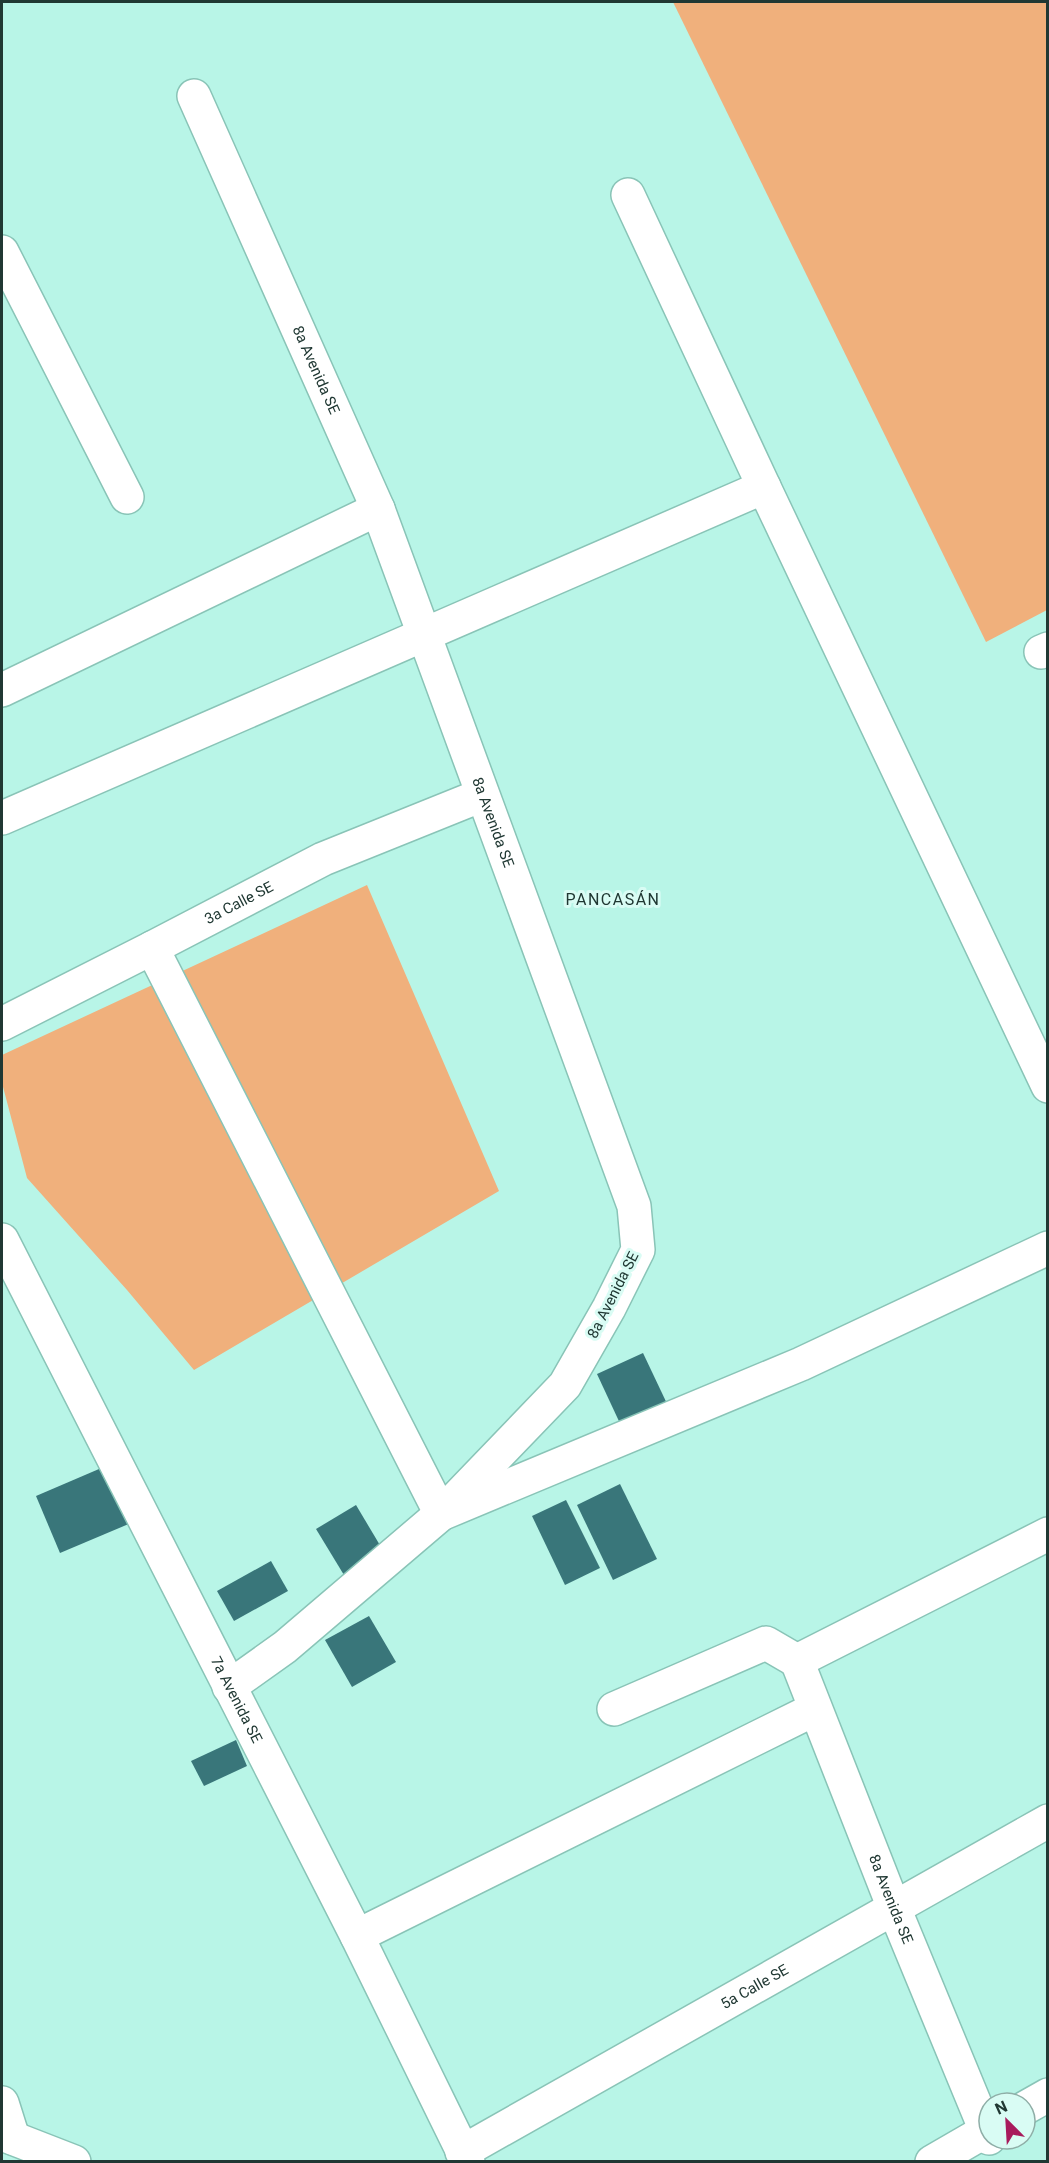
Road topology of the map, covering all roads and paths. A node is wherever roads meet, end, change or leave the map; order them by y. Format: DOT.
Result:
graph roads {
  1 [pos="194,96"];
  2 [pos="628,195"];
  3 [pos="2,252"];
  4 [pos="764,487"];
  5 [pos="127,497"];
  6 [pos="378,509"];
  7 [pos="423,633"];
  8 [pos="2,690"];
  9 [pos="482,795"];
  10 [pos="2,818"];
  11 [pos="152,948"];
  12 [pos="2,1024"];
  13 [pos="1047,1086"];
  14 [pos="2,1240"];
  15 [pos="1047,1248"];
  16 [pos="441,1514"];
  17 [pos="1047,1534"];
  18 [pos="796,1661"];
  19 [pos="229,1687"];
  20 [pos="815,1708"];
  21 [pos="614,1709"];
  22 [pos="1047,1821"];
  23 [pos="894,1908"];
  24 [pos="357,1936"];
  25 [pos="2,2103"];
  26 [pos="977,2108"];
  27 [pos="7,2136"];
  28 [pos="977,2140"];
  29 [pos="465,2157"];
  30 [pos="74,2162"];
  31 [pos="932,2162"];
  1 -- 6 [label="street, 8a Avenida SE"];
  2 -- 4 [label="street"];
  3 -- 5 [label="street"];
  4 -- 7 [label="street"];
  4 -- 13 [label="street"];
  6 -- 7 [label="street, 8a Avenida SE"];
  6 -- 8 [label="street"];
  7 -- 9 [label="street, 8a Avenida SE"];
  7 -- 10 [label="street"];
  9 -- 11 [label="street, 3a Calle SE"];
  9 -- 16 [label="street, 8a Avenida SE"];
  11 -- 12 [label="street, 3a Calle SE"];
  11 -- 16 [label="street"];
  14 -- 19 [label="street, 7a Avenida SE"];
  15 -- 16 [label="street"];
  16 -- 19 [label="street"];
  17 -- 18 [label="street"];
  18 -- 20 [label="street, 8a Avenida SE"];
  18 -- 21 [label="street"];
  19 -- 24 [label="street, 7a Avenida SE"];
  20 -- 23 [label="street, 8a Avenida SE"];
  20 -- 24 [label="street"];
  22 -- 23 [label="street, 5a Calle SE"];
  23 -- 26 [label="street, 8a Avenida SE"];
  23 -- 29 [label="street, 5a Calle SE"];
  24 -- 29 [label="street, 7a Avenida SE"];
  25 -- 27 [label="street"];
  27 -- 30 [label="street"];
  28 -- 31 [label="street"];
}
